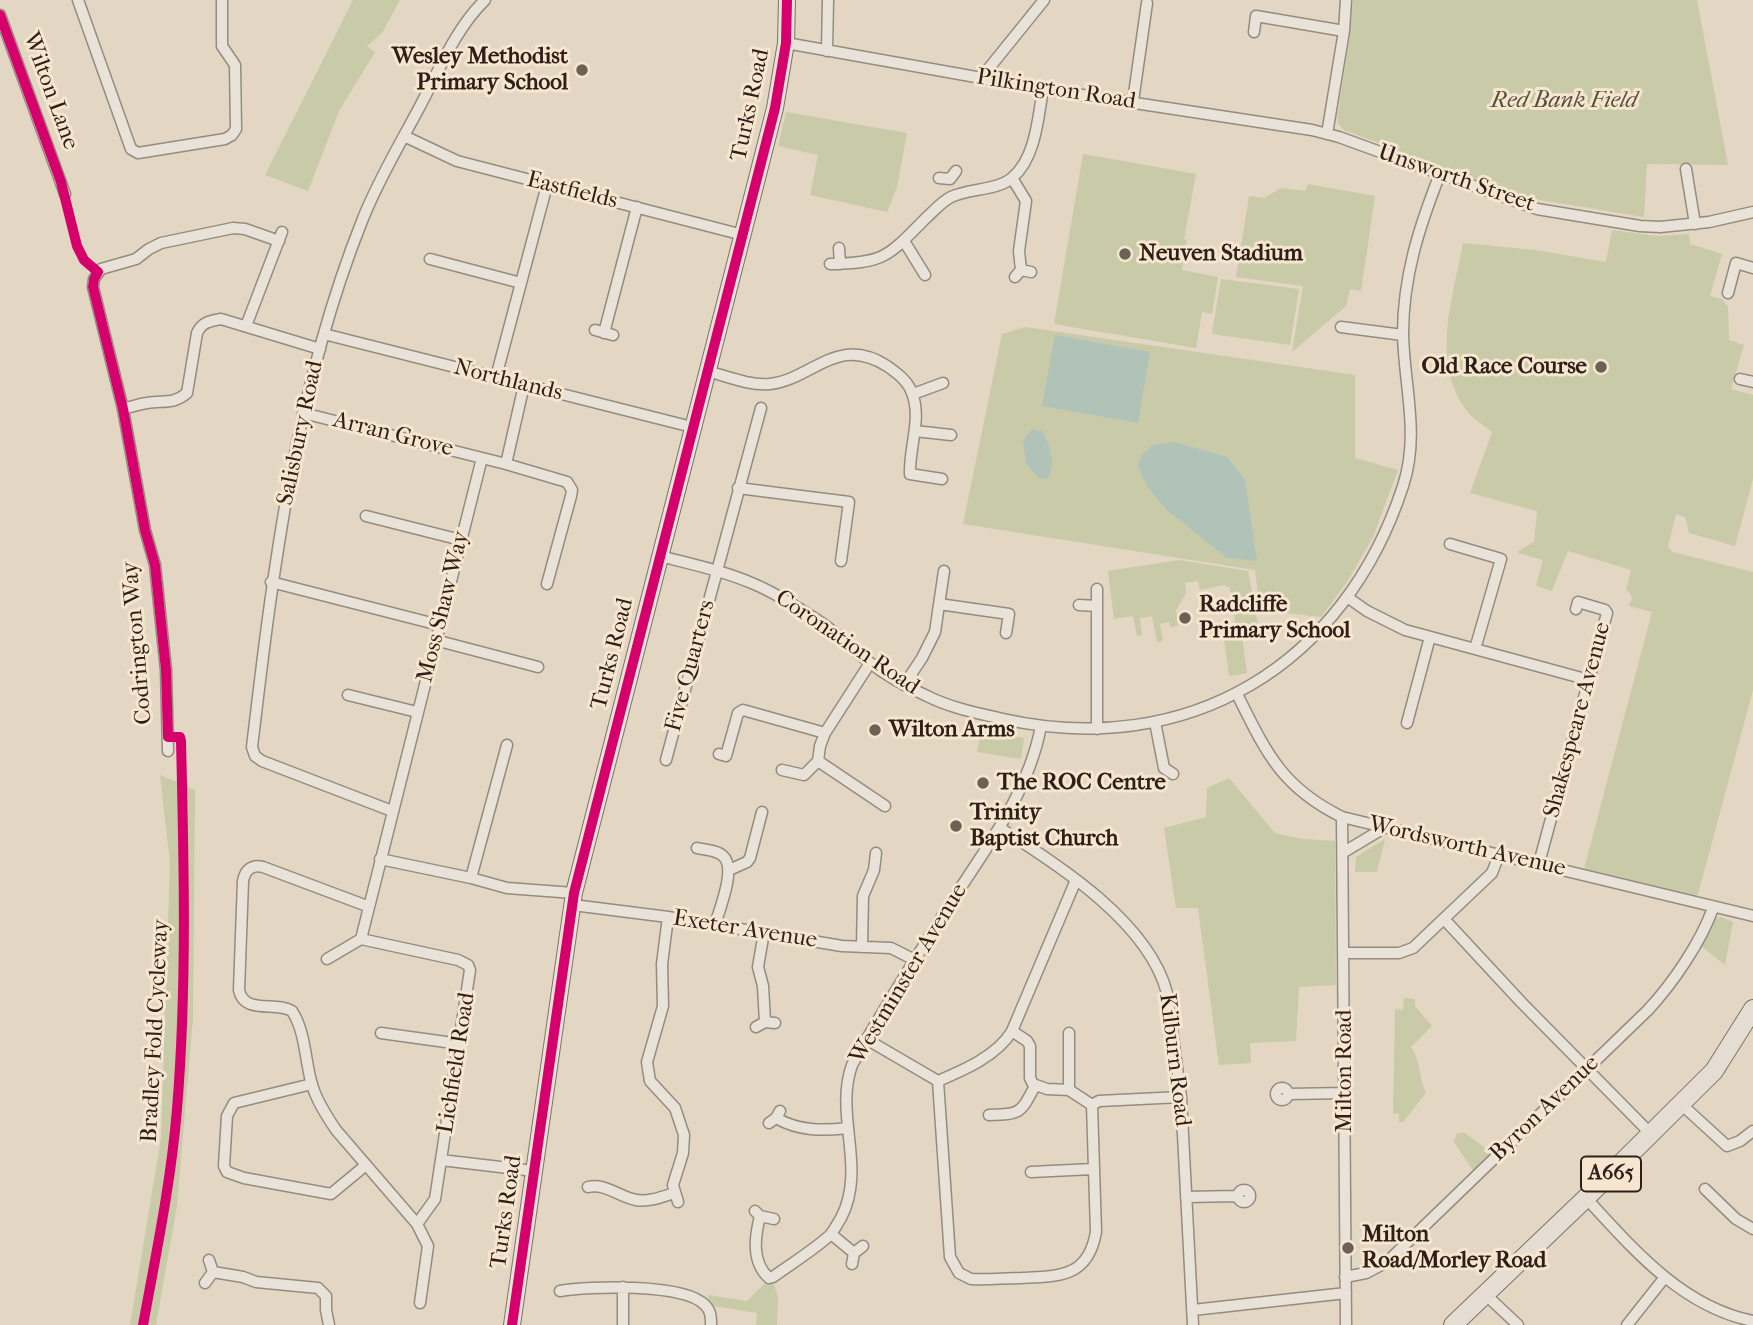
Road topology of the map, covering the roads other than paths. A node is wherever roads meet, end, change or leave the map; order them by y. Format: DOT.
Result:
graph roads {
  1 [pos="78,0"];
  2 [pos="222,0"];
  3 [pos="485,0"];
  4 [pos="787,0"];
  5 [pos="828,0"];
  6 [pos="1044,0"];
  7 [pos="1346,0"];
  8 [pos="1147,3"];
  9 [pos="0,15"];
  10 [pos="1344,31"];
  11 [pos="1254,32"];
  12 [pos="786,43"];
  13 [pos="827,51"];
  14 [pos="981,78"];
  15 [pos="1044,89"];
  16 [pos="1133,101"];
  17 [pos="1327,134"];
  18 [pos="404,136"];
  19 [pos="1686,169"];
  20 [pos="1440,174"];
  21 [pos="949,176"];
  22 [pos="1012,178"];
  23 [pos="547,185"];
  24 [pos="65,194"];
  25 [pos="956,195"];
  26 [pos="637,207"];
  27 [pos="1753,212"];
  28 [pos="1695,224"];
  29 [pos="743,235"];
  30 [pos="904,241"];
  31 [pos="839,248"];
  32 [pos="430,259"];
  33 [pos="1753,268"];
  34 [pos="1022,273"];
  35 [pos="925,275"];
  36 [pos="521,283"];
  37 [pos="1728,293"];
  38 [pos="246,326"];
  39 [pos="1341,327"];
  40 [pos="604,333"];
  41 [pos="324,334"];
  42 [pos="1404,335"];
  43 [pos="320,349"];
  44 [pos="707,371"];
  45 [pos="496,377"];
  46 [pos="943,383"];
  47 [pos="524,385"];
  48 [pos="913,394"];
  49 [pos="761,408"];
  50 [pos="123,409"];
  51 [pos="303,413"];
  52 [pos="692,427"];
  53 [pos="915,431"];
  54 [pos="951,435"];
  55 [pos="482,458"];
  56 [pos="506,464"];
  57 [pos="942,479"];
  58 [pos="738,488"];
  59 [pos="366,517"];
  60 [pos="461,540"];
  61 [pos="1450,544"];
  62 [pos="660,556"];
  63 [pos="841,561"];
  64 [pos="716,571"];
  65 [pos="944,571"];
  66 [pos="271,582"];
  67 [pos="548,584"];
  68 [pos="1097,589"];
  69 [pos="1347,597"];
  70 [pos="939,604"];
  71 [pos="1079,606"];
  72 [pos="1097,606"];
  73 [pos="1576,609"];
  74 [pos="439,625"];
  75 [pos="1006,633"];
  76 [pos="1430,636"];
  77 [pos="435,640"];
  78 [pos="1475,649"];
  79 [pos="870,663"];
  80 [pos="538,667"];
  81 [pos="1589,680"];
  82 [pos="904,685"];
  83 [pos="1237,694"];
  84 [pos="348,695"];
  85 [pos="417,712"];
  86 [pos="1155,722"];
  87 [pos="1407,723"];
  88 [pos="1041,726"];
  89 [pos="1097,729"];
  90 [pos="825,733"];
  91 [pos="168,737"];
  92 [pos="180,737"];
  93 [pos="508,745"];
  94 [pos="168,751"];
  95 [pos="719,754"];
  96 [pos="666,761"];
  97 [pos="818,761"];
  98 [pos="782,770"];
  99 [pos="1172,774"];
  100 [pos="885,806"];
  101 [pos="392,811"];
  102 [pos="762,812"];
  103 [pos="1342,817"];
  104 [pos="1000,828"];
  105 [pos="1384,828"];
  106 [pos="697,848"];
  107 [pos="876,851"];
  108 [pos="1344,852"];
  109 [pos="1499,855"];
  110 [pos="380,859"];
  111 [pos="1539,863"];
  112 [pos="729,870"];
  113 [pos="471,878"];
  114 [pos="1076,880"];
  115 [pos="573,899"];
  116 [pos="367,906"];
  117 [pos="1713,908"];
  118 [pos="1753,916"];
  119 [pos="668,917"];
  120 [pos="1444,919"];
  121 [pos="715,925"];
  122 [pos="764,932"];
  123 [pos="360,939"];
  124 [pos="862,947"];
  125 [pos="1345,953"];
  126 [pos="327,959"];
  127 [pos="915,960"];
  128 [pos="1753,1009"];
  129 [pos="765,1024"];
  130 [pos="1012,1031"];
  131 [pos="1069,1033"];
  132 [pos="381,1034"];
  133 [pos="866,1039"];
  134 [pos="460,1044"];
  135 [pos="1587,1069"];
  136 [pos="938,1081"];
  137 [pos="312,1084"];
  138 [pos="1035,1086"];
  139 [pos="1069,1090"];
  140 [pos="1289,1094"];
  141 [pos="1345,1094"];
  142 [pos="1181,1097"];
  143 [pos="1681,1104"];
  144 [pos="1092,1105"];
  145 [pos="989,1115"];
  146 [pos="775,1117"];
  147 [pos="848,1128"];
  148 [pos="1753,1131"];
  149 [pos="1651,1134"];
  150 [pos="441,1160"];
  151 [pos="366,1166"];
  152 [pos="1093,1169"];
  153 [pos="534,1171"];
  154 [pos="1031,1172"];
  155 [pos="593,1182"];
  156 [pos="1707,1195"];
  157 [pos="1237,1196"];
  158 [pos="1186,1198"];
  159 [pos="1586,1198"];
  160 [pos="774,1219"];
  161 [pos="417,1224"];
  162 [pos="1753,1229"];
  163 [pos="831,1234"];
  164 [pos="856,1254"];
  165 [pos="209,1260"];
  166 [pos="213,1272"];
  167 [pos="1345,1277"];
  168 [pos="1665,1277"];
  169 [pos="205,1283"];
  170 [pos="623,1287"];
  171 [pos="559,1291"];
  172 [pos="1346,1293"];
  173 [pos="1486,1294"];
  174 [pos="420,1303"];
  175 [pos="1193,1310"];
  176 [pos="1753,1321"];
  177 [pos="1737,1322"];
  178 [pos="1633,1323"];
  179 [pos="329,1325"];
  180 [pos="512,1325"];
  181 [pos="623,1325"];
  182 [pos="710,1325"];
  183 [pos="1193,1325"];
  184 [pos="1346,1325"];
  185 [pos="1453,1325"];
  186 [pos="1518,1325"];
  1 -- 2 [label="street"];
  3 -- 18 [label="street, Salisbury Road"];
  4 -- 12 [label="street, Turks Road"];
  5 -- 13 [label="street"];
  6 -- 14 [label="street"];
  7 -- 10 [label="street"];
  8 -- 16 [label="street"];
  9 -- 24 [label="street, Wilton Lane"];
  10 -- 11 [label="street"];
  10 -- 17 [label="street"];
  12 -- 13 [label="street, Pilkington Road"];
  12 -- 29 [label="street, Turks Road"];
  13 -- 14 [label="street, Pilkington Road"];
  14 -- 15 [label="street, Pilkington Road"];
  15 -- 16 [label="street, Pilkington Road"];
  15 -- 22 [label="street"];
  16 -- 17 [label="street, Pilkington Road"];
  17 -- 20 [label="street, Unsworth Street"];
  18 -- 23 [label="street, Eastfields"];
  18 -- 41 [label="street, Salisbury Road"];
  19 -- 28 [label="street"];
  20 -- 28 [label="street, Unsworth Street"];
  20 -- 42 [label="street, Coronation Road"];
  21 -- 25 [label="street"];
  22 -- 25 [label="street"];
  22 -- 34 [label="street"];
  23 -- 26 [label="street, Eastfields"];
  23 -- 36 [label="street"];
  25 -- 30 [label="street"];
  26 -- 29 [label="street, Eastfields"];
  26 -- 40 [label="street"];
  27 -- 28 [label="street, Unsworth Street"];
  29 -- 44 [label="street, Turks Road"];
  30 -- 31 [label="street"];
  30 -- 35 [label="street"];
  32 -- 36 [label="street"];
  33 -- 37 [label="street"];
  36 -- 45 [label="street"];
  38 -- 43 [label="street"];
  38 -- 50 [label="street"];
  38 -- 50 [label="street, Codrington Way"];
  39 -- 42 [label="street"];
  41 -- 43 [label="street, Salisbury Road"];
  41 -- 45 [label="street, Northlands"];
  42 -- 69 [label="street, Coronation Road"];
  43 -- 51 [label="street, Salisbury Road"];
  44 -- 48 [label="street"];
  44 -- 52 [label="street, Turks Road"];
  45 -- 47 [label="street, Northlands"];
  46 -- 48 [label="street"];
  47 -- 52 [label="street, Northlands"];
  47 -- 56 [label="street"];
  48 -- 53 [label="street"];
  49 -- 58 [label="street, Five Quarters"];
  50 -- 91 [label="street, Codrington Way"];
  51 -- 55 [label="street, Arran Grove"];
  51 -- 66 [label="street, Salisbury Road"];
  52 -- 62 [label="street, Turks Road"];
  53 -- 54 [label="street"];
  53 -- 57 [label="street"];
  55 -- 56 [label="street"];
  55 -- 60 [label="street, Moss Shaw Way"];
  56 -- 67 [label="street"];
  58 -- 63 [label="street"];
  58 -- 64 [label="street, Five Quarters"];
  59 -- 60 [label="street"];
  60 -- 74 [label="street, Moss Shaw Way"];
  61 -- 78 [label="street"];
  62 -- 64 [label="street, Coronation Road"];
  62 -- 115 [label="street, Turks Road"];
  64 -- 79 [label="street, Coronation Road"];
  64 -- 96 [label="street, Five Quarters"];
  65 -- 70 [label="street"];
  66 -- 74 [label="street"];
  66 -- 101 [label="street, Salisbury Road"];
  68 -- 72 [label="street"];
  69 -- 76 [label="street"];
  69 -- 83 [label="street, Coronation Road"];
  70 -- 75 [label="street"];
  70 -- 82 [label="street"];
  71 -- 72 [label="street"];
  72 -- 89 [label="street"];
  73 -- 81 [label="street, Shakespeare Avenue"];
  74 -- 77 [label="street, Moss Shaw Way"];
  76 -- 78 [label="street"];
  76 -- 87 [label="street"];
  77 -- 80 [label="street"];
  77 -- 85 [label="street, Moss Shaw Way"];
  78 -- 81 [label="street"];
  79 -- 82 [label="street, Coronation Road"];
  79 -- 90 [label="street"];
  81 -- 111 [label="street, Shakespeare Avenue"];
  82 -- 88 [label="street, Coronation Road"];
  83 -- 86 [label="street, Coronation Road"];
  83 -- 103 [label="street, Wordsworth Avenue"];
  84 -- 85 [label="street"];
  85 -- 101 [label="street, Moss Shaw Way"];
  86 -- 89 [label="street, Coronation Road"];
  86 -- 99 [label="street"];
  88 -- 89 [label="street, Coronation Road"];
  88 -- 104 [label="street, Westminster Avenue"];
  90 -- 95 [label="street"];
  90 -- 97 [label="street"];
  91 -- 92 [label="street, Codrington Way"];
  91 -- 94 [label="street, Codrington Way"];
  93 -- 113 [label="street"];
  97 -- 98 [label="street"];
  97 -- 100 [label="street"];
  101 -- 110 [label="street, Moss Shaw Way"];
  102 -- 112 [label="street"];
  103 -- 105 [label="street, Wordsworth Avenue"];
  103 -- 108 [label="street, Milton Road"];
  104 -- 114 [label="street, Kilburn Road"];
  104 -- 127 [label="street, Westminster Avenue"];
  105 -- 108 [label="street"];
  105 -- 109 [label="street, Wordsworth Avenue"];
  106 -- 112 [label="street"];
  107 -- 124 [label="street"];
  108 -- 125 [label="street, Milton Road"];
  109 -- 111 [label="street, Wordsworth Avenue"];
  109 -- 120 [label="street"];
  110 -- 113 [label="street, Exeter Avenue"];
  110 -- 116 [label="street, Moss Shaw Way"];
  111 -- 117 [label="street, Wordsworth Avenue"];
  112 -- 121 [label="street"];
  113 -- 115 [label="street, Exeter Avenue"];
  114 -- 130 [label="street"];
  114 -- 142 [label="street, Kilburn Road"];
  115 -- 119 [label="street, Exeter Avenue"];
  115 -- 153 [label="street, Turks Road"];
  116 -- 123 [label="street, Moss Shaw Way"];
  116 -- 137 [label="street"];
  117 -- 118 [label="street, Wordsworth Avenue"];
  117 -- 135 [label="street, Byron Avenue"];
  119 -- 121 [label="street, Exeter Avenue"];
  119 -- 155 [label="street"];
  120 -- 125 [label="street"];
  120 -- 135 [label="street"];
  121 -- 122 [label="street, Exeter Avenue"];
  122 -- 124 [label="street, Exeter Avenue"];
  122 -- 129 [label="street"];
  123 -- 126 [label="street"];
  123 -- 134 [label="street, Lichfield Road"];
  124 -- 127 [label="street, Exeter Avenue"];
  125 -- 141 [label="street, Milton Road"];
  127 -- 133 [label="street, Westminster Avenue"];
  128 -- 143 [label="main road, A665"];
  130 -- 136 [label="street"];
  130 -- 138 [label="street"];
  131 -- 139 [label="street"];
  132 -- 134 [label="street"];
  133 -- 136 [label="street"];
  133 -- 147 [label="street, Westminster Avenue"];
  134 -- 150 [label="street, Lichfield Road"];
  135 -- 149 [label="street"];
  135 -- 167 [label="street, Byron Avenue"];
  136 -- 152 [label="street"];
  137 -- 151 [label="street"];
  137 -- 151 [label="street"];
  138 -- 139 [label="street"];
  138 -- 145 [label="street"];
  139 -- 144 [label="street"];
  140 -- 141 [label="street"];
  141 -- 167 [label="street, Milton Road"];
  142 -- 144 [label="street"];
  142 -- 158 [label="street, Kilburn Road"];
  143 -- 148 [label="street"];
  143 -- 149 [label="main road, A665"];
  144 -- 152 [label="street"];
  146 -- 147 [label="street"];
  147 -- 163 [label="street, Westminster Avenue"];
  149 -- 159 [label="main road, A665"];
  150 -- 153 [label="street"];
  150 -- 161 [label="street, Lichfield Road"];
  151 -- 161 [label="street"];
  152 -- 154 [label="street"];
  153 -- 180 [label="street, Turks Road"];
  156 -- 162 [label="street"];
  157 -- 158 [label="street"];
  158 -- 175 [label="street, Kilburn Road"];
  159 -- 168 [label="street"];
  159 -- 173 [label="main road, A665"];
  160 -- 163 [label="street, Westminster Avenue"];
  161 -- 174 [label="street"];
  163 -- 164 [label="street"];
  165 -- 166 [label="street"];
  166 -- 169 [label="street"];
  166 -- 179 [label="street"];
  167 -- 172 [label="street, Milton Road"];
  168 -- 177 [label="street"];
  168 -- 178 [label="street"];
  170 -- 171 [label="street"];
  170 -- 181 [label="street"];
  170 -- 182 [label="street"];
  172 -- 175 [label="street"];
  172 -- 184 [label="street, Milton Road"];
  173 -- 185 [label="main road, A665"];
  173 -- 186 [label="street"];
  175 -- 183 [label="street, Kilburn Road"];
  176 -- 177 [label="street"];
}
